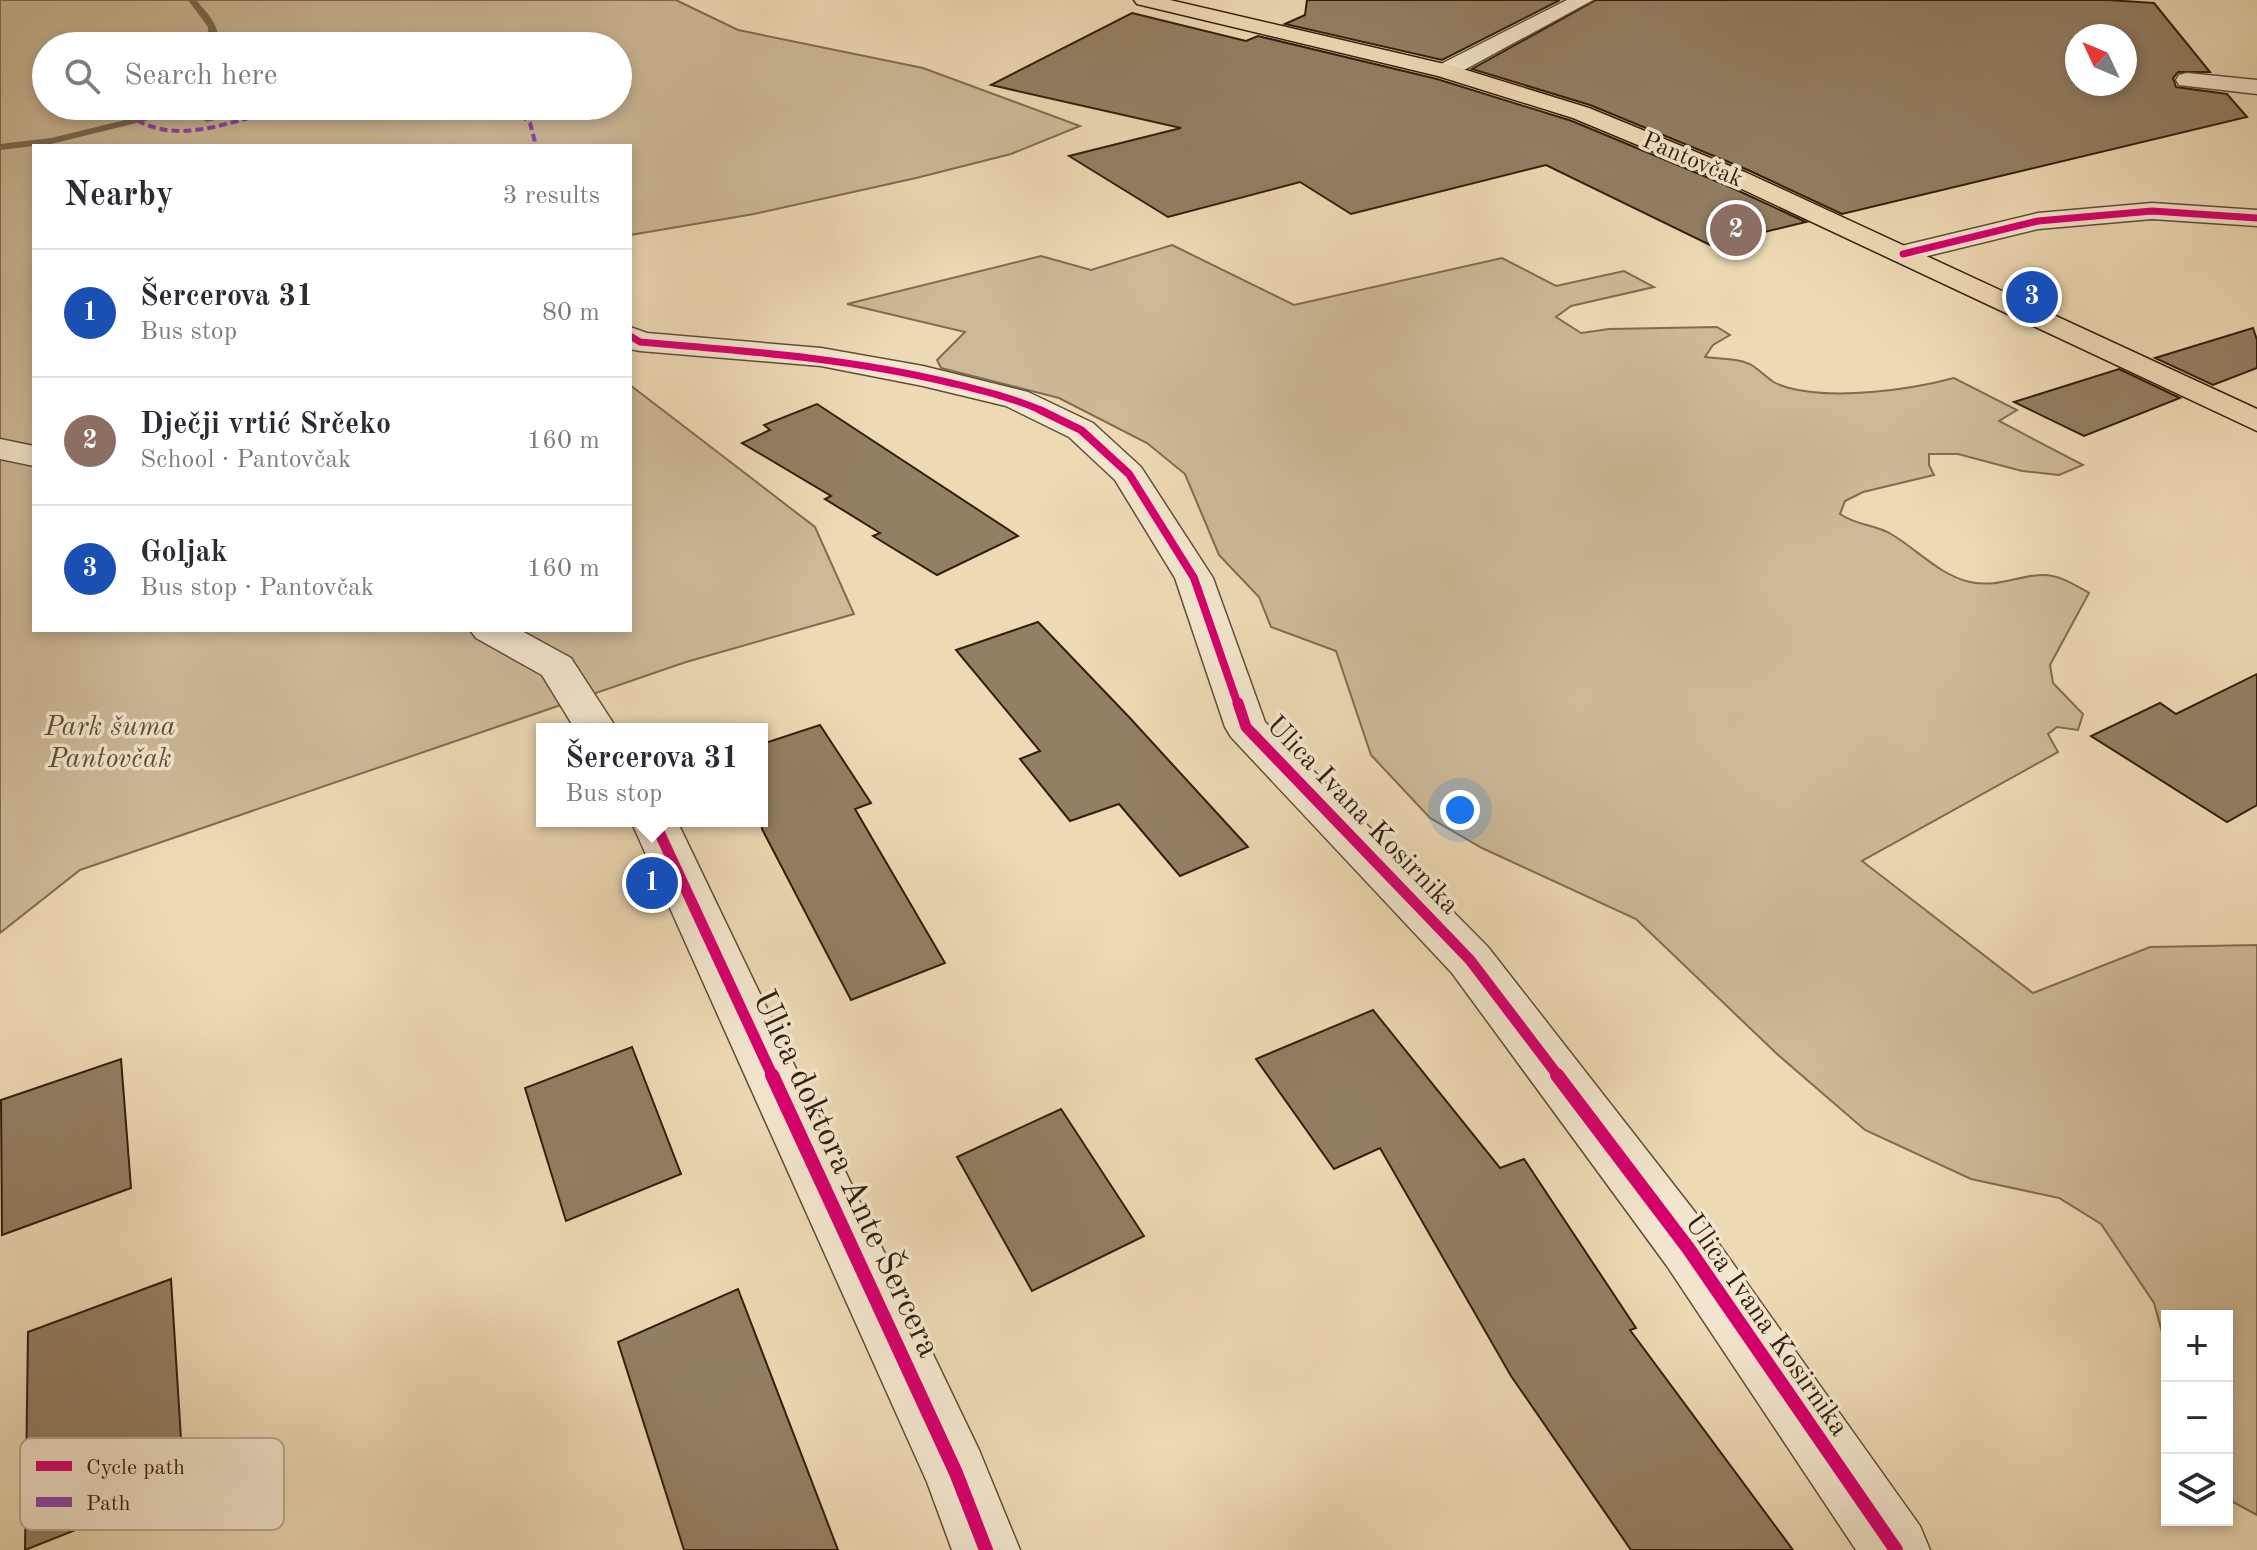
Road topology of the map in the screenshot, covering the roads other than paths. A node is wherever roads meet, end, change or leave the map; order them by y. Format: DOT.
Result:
graph roads {
  1 [pos="1144,0"];
  2 [pos="1583,0"];
  3 [pos="1445,71"];
  4 [pos="2187,80"];
  5 [pos="2257,87"];
  6 [pos="2257,218"];
  7 [pos="1903,254"];
  8 [pos="632,337"];
  9 [pos="2257,421"];
  10 [pos="0,449"];
  11 [pos="32,456"];
  12 [pos="494,632"];
  13 [pos="592,723"];
  14 [pos="657,827"];
  15 [pos="986,1550"];
  16 [pos="1896,1550"];
  1 -- 3 [label="main road, Pantovčak"];
  2 -- 3 [label="street"];
  3 -- 7 [label="main road, Pantovčak"];
  4 -- 5 [label="street"];
  6 -- 7 [label="street"];
  7 -- 9 [label="main road, Pantovčak"];
  8 -- 16 [label="street, Ulica Ivana Kosirnika"];
  10 -- 11 [label="street"];
  12 -- 13 [label="street"];
  14 -- 15 [label="street, Ulica doktora Ante Šercera"];
}
